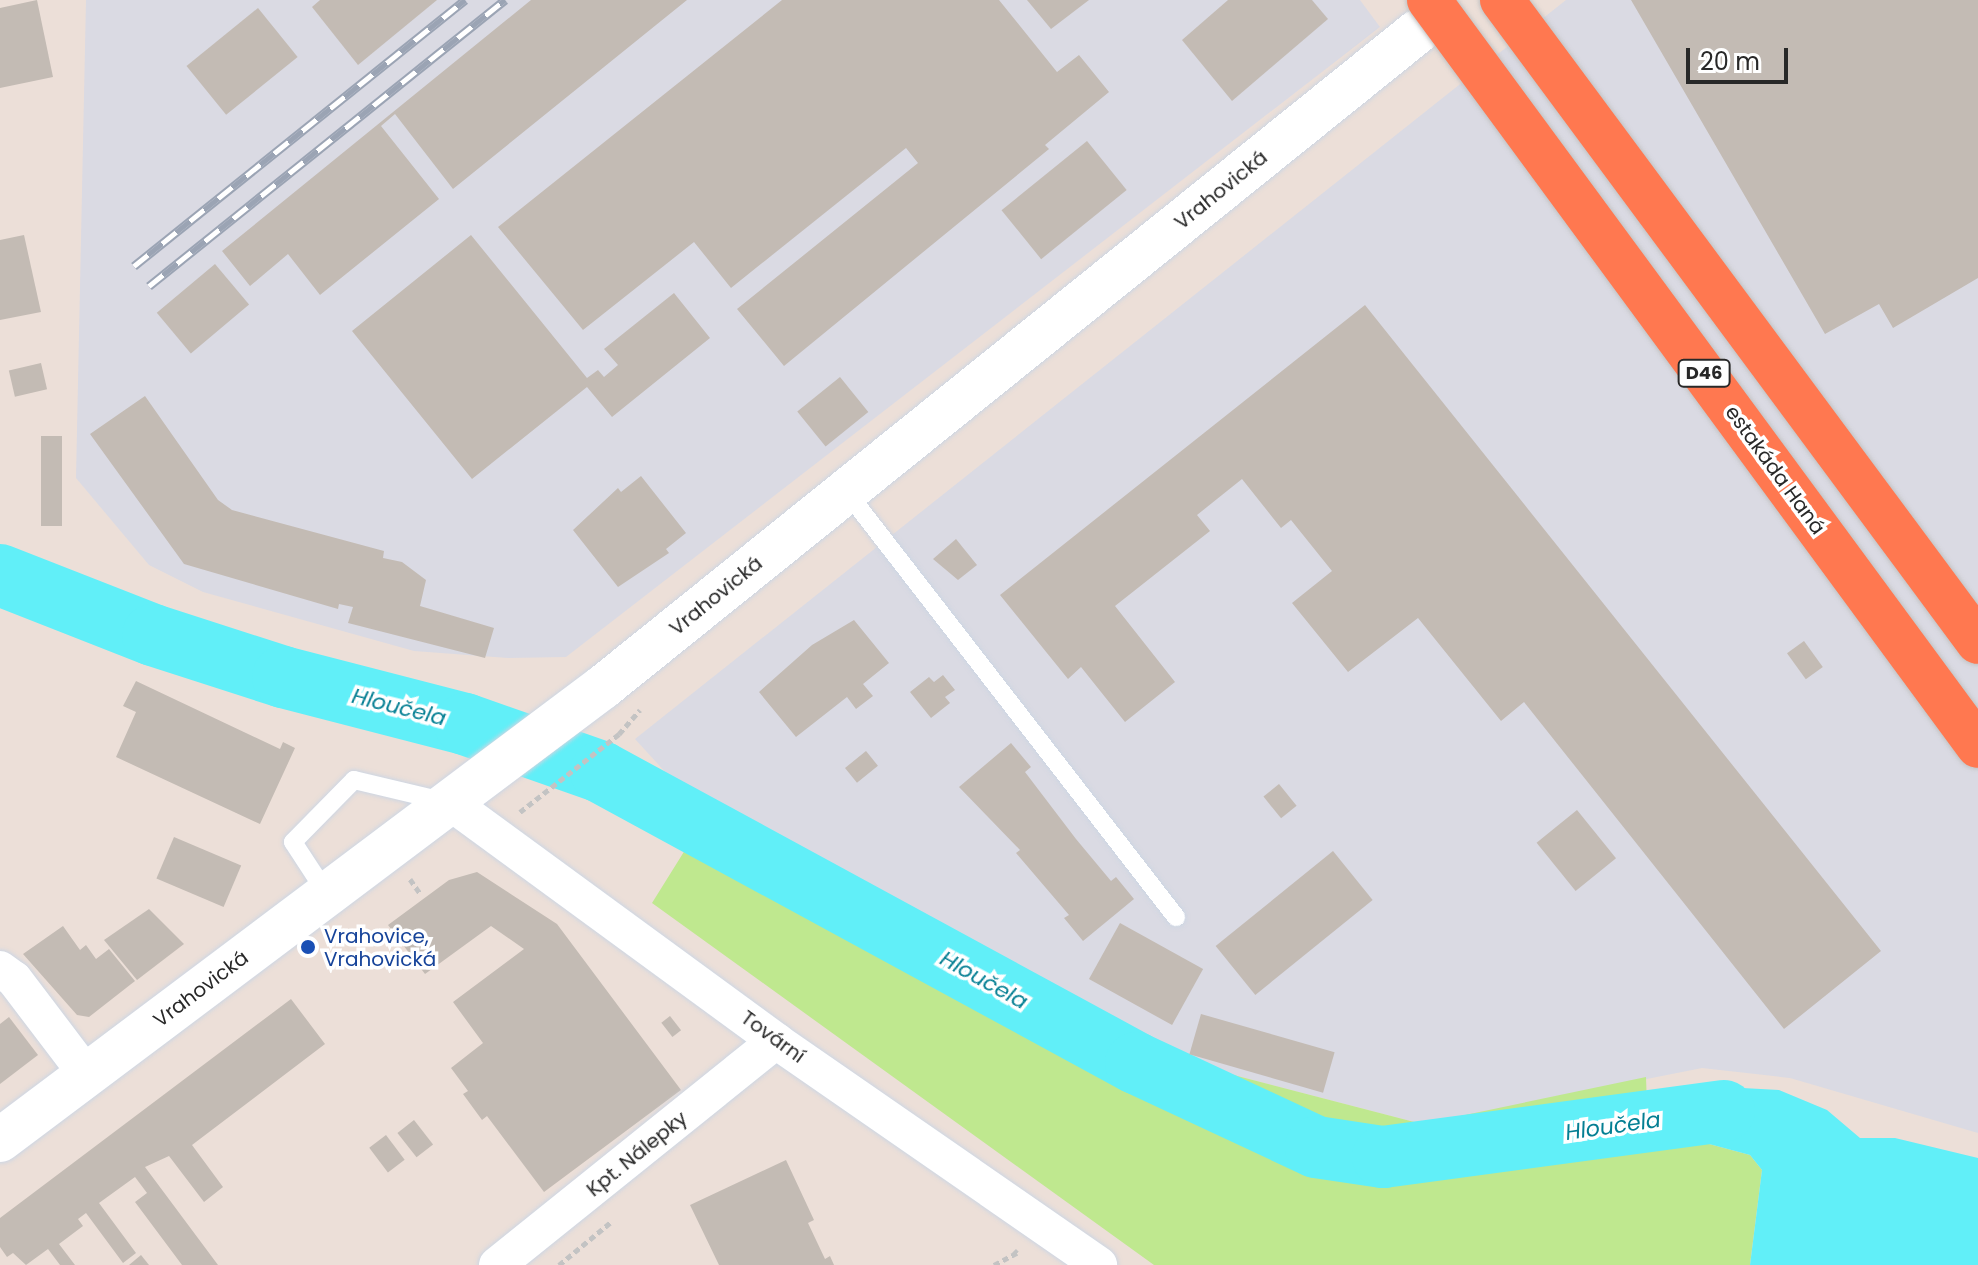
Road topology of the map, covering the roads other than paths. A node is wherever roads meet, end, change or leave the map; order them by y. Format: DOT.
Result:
graph roads {
  1 [pos="1502,0"];
  2 [pos="1423,16"];
  3 [pos="846,491"];
  4 [pos="1978,642"];
  5 [pos="1978,746"];
  6 [pos="451,803"];
  7 [pos="327,894"];
  8 [pos="1176,917"];
  9 [pos="0,969"];
  10 [pos="776,1041"];
  11 [pos="87,1075"];
  12 [pos="0,1140"];
  13 [pos="497,1265"];
  14 [pos="1099,1265"];
  1 -- 4 [label="highway, D46, bridge"];
  2 -- 3 [label="street, Vrahovická"];
  2 -- 5 [label="highway, estakáda Haná / D46, bridge"];
  3 -- 6 [label="street, Vrahovická"];
  3 -- 8 [label="lane"];
  6 -- 7 [label="street, Vrahovická"];
  6 -- 7 [label="lane"];
  6 -- 10 [label="street, Tovární"];
  7 -- 11 [label="street, Vrahovická"];
  9 -- 11 [label="street"];
  10 -- 13 [label="street, Kpt. Nálepky"];
  10 -- 14 [label="street, Tovární"];
  11 -- 12 [label="street, Vrahovická"];
}
